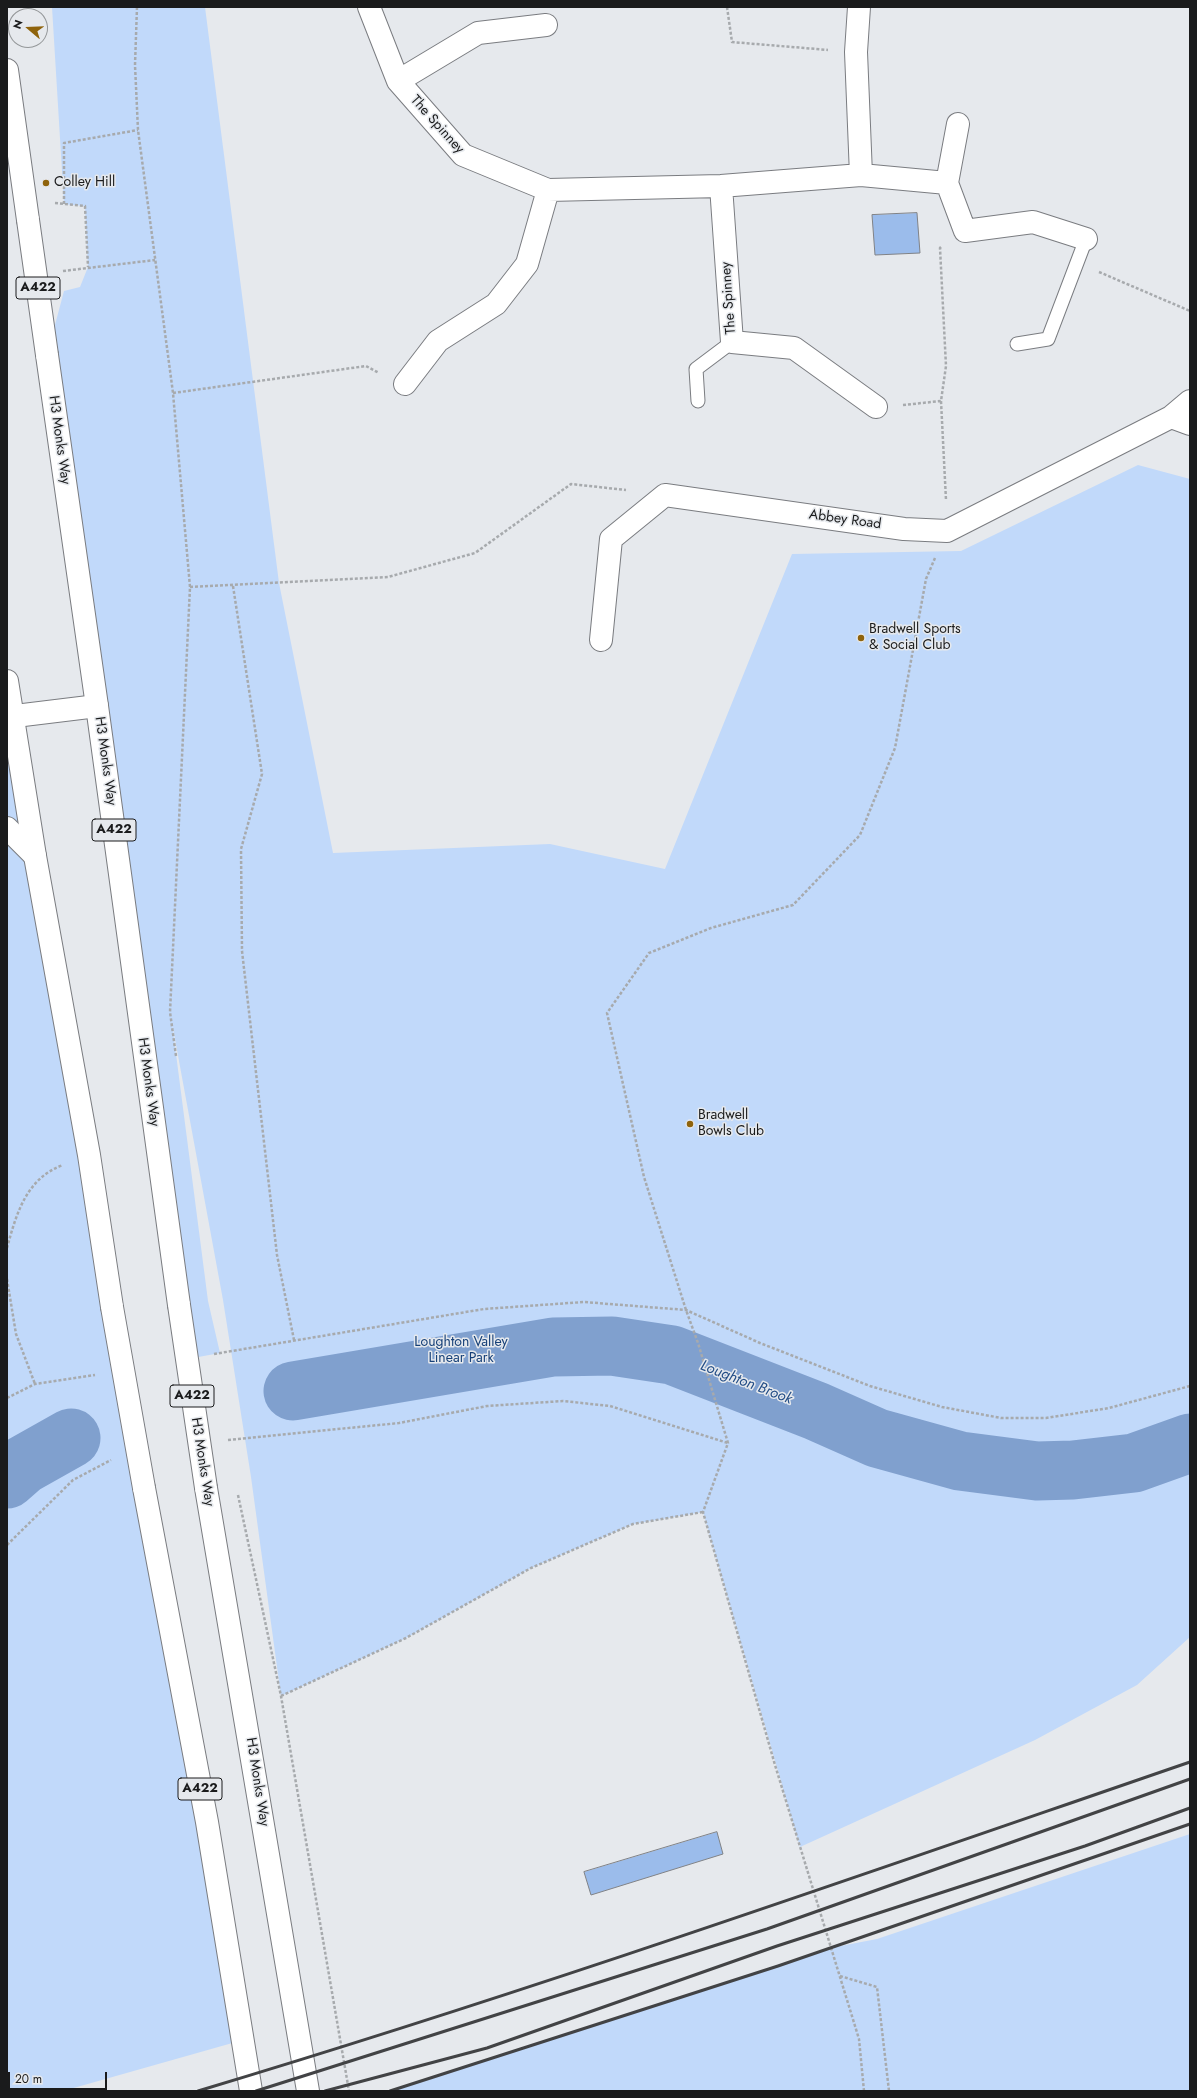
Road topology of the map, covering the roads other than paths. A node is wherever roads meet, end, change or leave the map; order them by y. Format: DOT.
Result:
graph roads {
  1 [pos="369,7"];
  2 [pos="859,7"];
  3 [pos="546,25"];
  4 [pos="7,70"];
  5 [pos="398,81"];
  6 [pos="958,124"];
  7 [pos="861,175"];
  8 [pos="947,184"];
  9 [pos="721,186"];
  10 [pos="548,190"];
  11 [pos="1086,239"];
  12 [pos="732,342"];
  13 [pos="1017,344"];
  14 [pos="405,384"];
  15 [pos="698,400"];
  16 [pos="1190,401"];
  17 [pos="876,407"];
  18 [pos="1180,420"];
  19 [pos="601,640"];
  20 [pos="7,681"];
  21 [pos="97,706"];
  22 [pos="10,717"];
  23 [pos="7,828"];
  24 [pos="35,856"];
  25 [pos="251,2091"];
  26 [pos="308,2091"];
  1 -- 5 [label="main road, The Spinney"];
  2 -- 7 [label="main road"];
  3 -- 5 [label="main road, The Spinney"];
  4 -- 21 [label="main road, H3 Monks Way / A422, bridge"];
  5 -- 10 [label="main road, The Spinney"];
  6 -- 8 [label="main road"];
  7 -- 8 [label="main road, The Spinney"];
  7 -- 9 [label="main road, The Spinney"];
  8 -- 11 [label="main road"];
  9 -- 10 [label="main road, The Spinney"];
  9 -- 12 [label="main road, The Spinney"];
  10 -- 14 [label="main road"];
  11 -- 13 [label="lane"];
  12 -- 15 [label="lane"];
  12 -- 17 [label="main road, The Spinney"];
  16 -- 18 [label="main road"];
  18 -- 19 [label="main road, Abbey Road"];
  20 -- 22 [label="main road, A422"];
  21 -- 22 [label="main road"];
  21 -- 26 [label="main road, H3 Monks Way / A422, bridge"];
  22 -- 24 [label="main road, A422"];
  23 -- 24 [label="main road"];
  24 -- 25 [label="main road, A422, bridge"];
}
